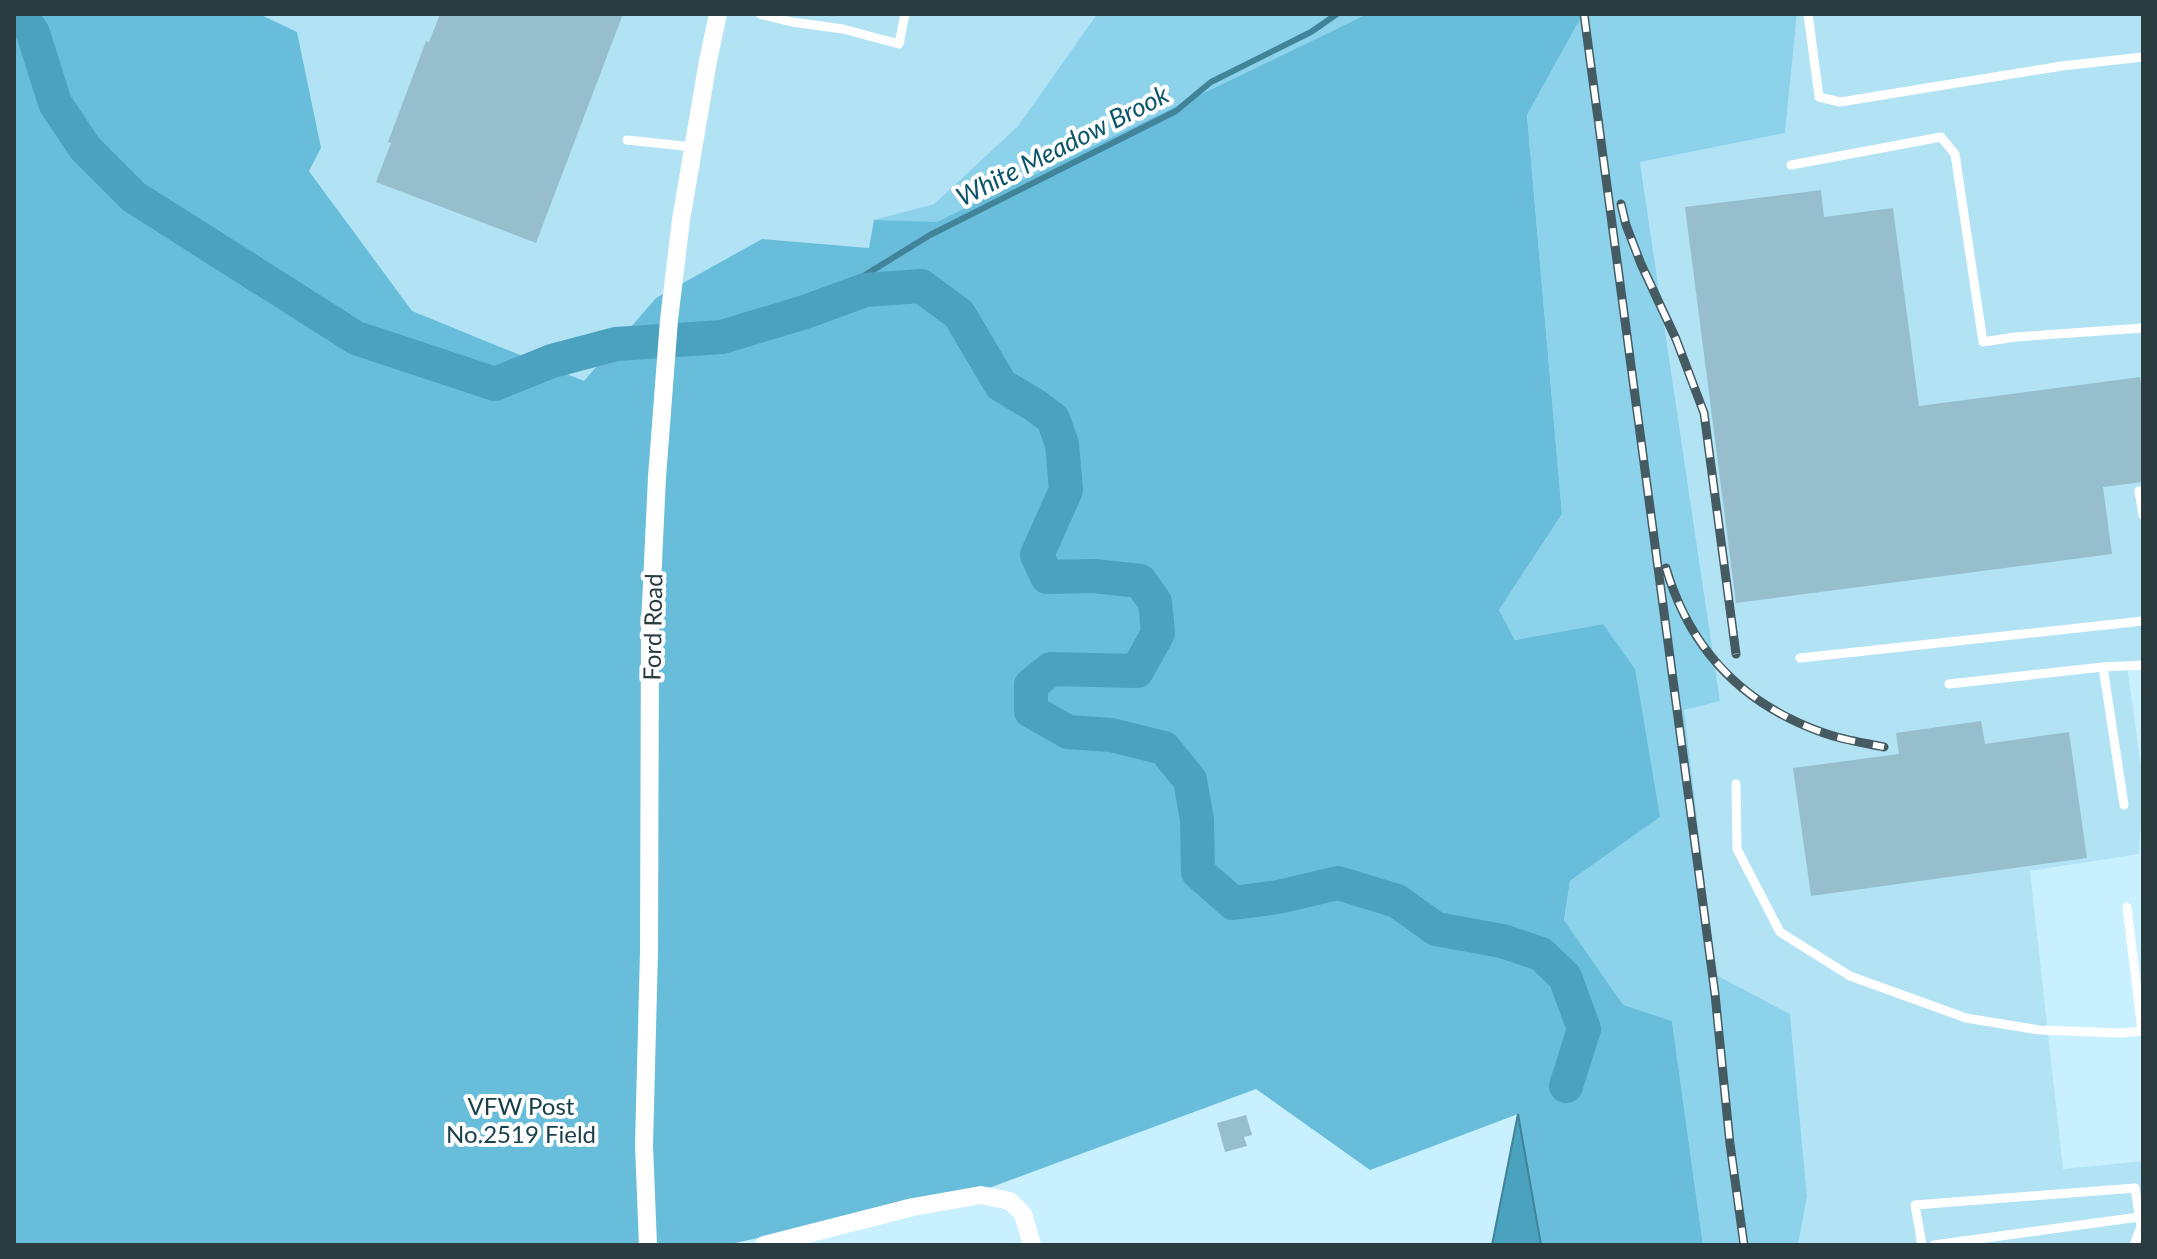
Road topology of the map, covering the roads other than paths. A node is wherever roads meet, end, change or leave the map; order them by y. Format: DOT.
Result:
graph roads {
  1 [pos="718,14"];
  2 [pos="760,14"];
  3 [pos="905,14"];
  4 [pos="1808,14"];
  5 [pos="2143,57"];
  6 [pos="627,140"];
  7 [pos="693,147"];
  8 [pos="1791,165"];
  9 [pos="2143,328"];
  10 [pos="2139,491"];
  11 [pos="2143,515"];
  12 [pos="2143,621"];
  13 [pos="1800,658"];
  14 [pos="2143,665"];
  15 [pos="2103,667"];
  16 [pos="1949,684"];
  17 [pos="1736,784"];
  18 [pos="2124,805"];
  19 [pos="2127,907"];
  20 [pos="2142,1031"];
  21 [pos="2141,1224"];
  22 [pos="648,1245"];
  23 [pos="764,1245"];
  24 [pos="1032,1245"];
  25 [pos="1922,1245"];
  26 [pos="1934,1245"];
  27 [pos="2134,1245"];
  1 -- 7 [label="street, Ford Road"];
  2 -- 3 [label="lane"];
  4 -- 5 [label="lane"];
  6 -- 7 [label="lane"];
  7 -- 22 [label="street, Ford Road"];
  8 -- 9 [label="lane"];
  10 -- 11 [label="lane"];
  12 -- 13 [label="lane"];
  14 -- 15 [label="lane"];
  15 -- 16 [label="lane"];
  15 -- 18 [label="lane"];
  17 -- 20 [label="lane"];
  19 -- 20 [label="lane"];
  21 -- 25 [label="lane"];
  21 -- 26 [label="lane"];
  21 -- 27 [label="lane"];
  23 -- 24 [label="street"];
}
